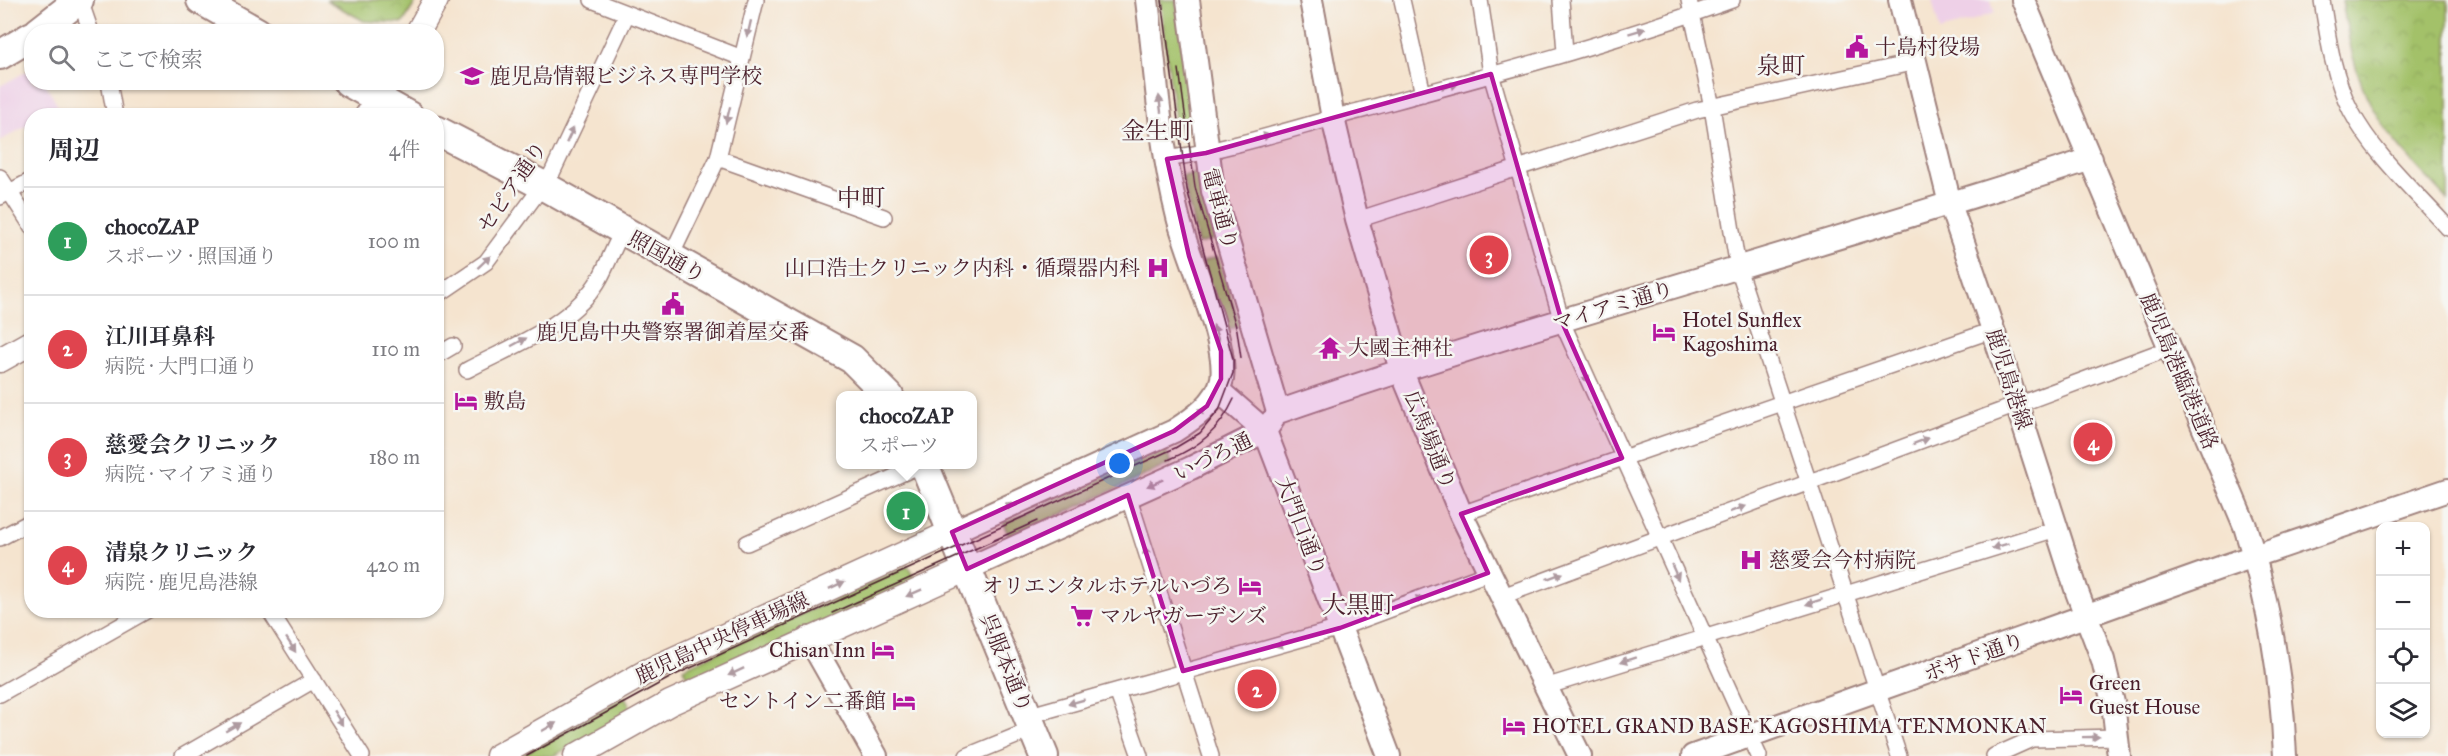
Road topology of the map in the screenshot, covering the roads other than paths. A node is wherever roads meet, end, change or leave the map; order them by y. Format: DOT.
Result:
graph roads {
  1 [pos="79,0"];
  2 [pos="201,0"];
  3 [pos="436,0"];
  4 [pos="592,0"];
  5 [pos="756,0"];
  6 [pos="1148,0"];
  7 [pos="1188,0"];
  8 [pos="1311,0"];
  9 [pos="1402,0"];
  10 [pos="1480,0"];
  11 [pos="1561,0"];
  12 [pos="1732,0"];
  13 [pos="1900,0"];
  14 [pos="2023,0"];
  15 [pos="2322,0"];
  16 [pos="1691,7"];
  17 [pos="627,14"];
  18 [pos="48,24"];
  19 [pos="88,24"];
  20 [pos="243,24"];
  21 [pos="422,24"];
  22 [pos="24,41"];
  23 [pos="1565,52"];
  24 [pos="0,55"];
  25 [pos="742,58"];
  26 [pos="1916,62"];
  27 [pos="1491,74"];
  28 [pos="111,90"];
  29 [pos="362,90"];
  30 [pos="1423,94"];
  31 [pos="377,99"];
  32 [pos="1712,107"];
  33 [pos="114,108"];
  34 [pos="394,108"];
  35 [pos="1332,118"];
  36 [pos="444,134"];
  37 [pos="1206,153"];
  38 [pos="718,158"];
  39 [pos="1167,159"];
  40 [pos="2091,159"];
  41 [pos="1517,168"];
  42 [pos="0,177"];
  43 [pos="24,184"];
  44 [pos="542,186"];
  45 [pos="5,194"];
  46 [pos="1950,204"];
  47 [pos="24,217"];
  48 [pos="884,217"];
  49 [pos="1357,220"];
  50 [pos="2448,228"];
  51 [pos="622,232"];
  52 [pos="670,258"];
  53 [pos="1738,268"];
  54 [pos="444,291"];
  55 [pos="1562,322"];
  56 [pos="1993,330"];
  57 [pos="24,346"];
  58 [pos="453,346"];
  59 [pos="2170,348"];
  60 [pos="444,351"];
  61 [pos="0,360"];
  62 [pos="467,370"];
  63 [pos="1401,370"];
  64 [pos="1218,390"];
  65 [pos="884,391"];
  66 [pos="1782,403"];
  67 [pos="2018,405"];
  68 [pos="1278,412"];
  69 [pos="1265,431"];
  70 [pos="1622,458"];
  71 [pos="914,469"];
  72 [pos="925,469"];
  73 [pos="1808,483"];
  74 [pos="2448,490"];
  75 [pos="1128,495"];
  76 [pos="1461,514"];
  77 [pos="24,525"];
  78 [pos="2056,529"];
  79 [pos="952,532"];
  80 [pos="0,538"];
  81 [pos="1659,538"];
  82 [pos="747,543"];
  83 [pos="2254,556"];
  84 [pos="967,569"];
  85 [pos="1488,573"];
  86 [pos="1844,593"];
  87 [pos="1500,597"];
  88 [pos="2087,617"];
  89 [pos="134,618"];
  90 [pos="274,618"];
  91 [pos="1340,628"];
  92 [pos="1703,636"];
  93 [pos="809,638"];
  94 [pos="1183,671"];
  95 [pos="314,680"];
  96 [pos="1545,687"];
  97 [pos="1118,691"];
  98 [pos="1877,691"];
  99 [pos="0,694"];
  100 [pos="1030,722"];
  101 [pos="1749,736"];
  102 [pos="2118,746"];
  103 [pos="183,756"];
  104 [pos="362,756"];
  105 [pos="498,756"];
  106 [pos="576,756"];
  107 [pos="876,756"];
  108 [pos="967,756"];
  109 [pos="1044,756"];
  110 [pos="1140,756"];
  111 [pos="1211,756"];
  112 [pos="1389,756"];
  113 [pos="1580,756"];
  114 [pos="1693,756"];
  115 [pos="1759,756"];
  116 [pos="1899,756"];
  117 [pos="1994,756"];
  118 [pos="2285,756"];
  1 -- 18 [label="highway"];
  1 -- 19 [label="street"];
  2 -- 20 [label="highway"];
  3 -- 21 [label="main road"];
  4 -- 17 [label="street"];
  5 -- 25 [label="street, one-way"];
  39 -- 6 [label="street, 電車通り, one-way"];
  7 -- 37 [label="street, 電車通り"];
  8 -- 35 [label="street, 広馬場通り"];
  9 -- 30 [label="street"];
  10 -- 27 [label="street"];
  11 -- 23 [label="street"];
  12 -- 16 [label="street"];
  13 -- 26 [label="street, 鹿児島港線"];
  14 -- 40 [label="street, 鹿児島港臨港道路"];
  15 -- 50 [label="street"];
  23 -- 16 [label="street, one-way"];
  16 -- 32 [label="street"];
  17 -- 25 [label="street"];
  44 -- 17 [label="street, セピア通り, one-way"];
  22 -- 24 [label="highway"];
  23 -- 27 [label="street"];
  25 -- 38 [label="street, one-way"];
  26 -- 32 [label="street"];
  26 -- 46 [label="street, 鹿児島港線"];
  30 -- 27 [label="street, one-way"];
  27 -- 41 [label="street"];
  28 -- 33 [label="street"];
  29 -- 31 [label="highway"];
  30 -- 35 [label="street"];
  31 -- 34 [label="highway"];
  32 -- 41 [label="street"];
  32 -- 53 [label="street"];
  37 -- 35 [label="street, one-way"];
  35 -- 49 [label="street, 広馬場通り"];
  36 -- 44 [label="highway, 照国通り"];
  37 -- 39 [label="street"];
  37 -- 68 [label="street, 電車通り"];
  38 -- 48 [label="street"];
  38 -- 52 [label="street"];
  64 -- 39 [label="street, 電車通り, one-way"];
  40 -- 46 [label="street, マイアミ通り"];
  40 -- 59 [label="street, 鹿児島港臨港道路"];
  41 -- 49 [label="street"];
  41 -- 55 [label="street"];
  42 -- 45 [label="street"];
  43 -- 45 [label="street"];
  44 -- 51 [label="highway, 照国通り"];
  54 -- 44 [label="street, セピア通り, one-way"];
  45 -- 47 [label="street"];
  46 -- 53 [label="street, マイアミ通り"];
  46 -- 56 [label="street, 鹿児島港線"];
  49 -- 63 [label="street, 広馬場通り"];
  51 -- 52 [label="highway, 照国通り"];
  62 -- 51 [label="street, one-way"];
  52 -- 65 [label="highway, 照国通り"];
  53 -- 55 [label="street, マイアミ通り"];
  53 -- 66 [label="street"];
  55 -- 63 [label="street, マイアミ通り"];
  55 -- 70 [label="street, one-way"];
  56 -- 66 [label="street"];
  56 -- 67 [label="street, 鹿児島港線"];
  57 -- 61 [label="main road"];
  58 -- 60 [label="street"];
  59 -- 67 [label="street"];
  59 -- 83 [label="street, 鹿児島港臨港道路"];
  63 -- 68 [label="street, マイアミ通り"];
  63 -- 76 [label="street, 広馬場通り"];
  64 -- 68 [label="street, いづろ通"];
  64 -- 69 [label="street"];
  79 -- 64 [label="street, いづろ通, one-way"];
  66 -- 70 [label="street"];
  66 -- 73 [label="street"];
  73 -- 67 [label="street, one-way"];
  67 -- 78 [label="street, 鹿児島港線"];
  68 -- 69 [label="street, いづろ通"];
  69 -- 75 [label="street, いづろ通, one-way"];
  69 -- 91 [label="street, 大門口通り"];
  70 -- 76 [label="street"];
  70 -- 81 [label="street"];
  71 -- 82 [label="street"];
  72 -- 79 [label="highway"];
  81 -- 73 [label="street, one-way"];
  73 -- 86 [label="street"];
  74 -- 83 [label="street, ボサド通り"];
  75 -- 84 [label="street, いづろ通"];
  94 -- 75 [label="street, one-way"];
  76 -- 85 [label="street, 広馬場通り"];
  77 -- 80 [label="street"];
  78 -- 86 [label="street, one-way"];
  78 -- 88 [label="street, 鹿児島港線"];
  79 -- 84 [label="highway"];
  105 -- 79 [label="main road, 鹿児島中央停車場線, one-way"];
  87 -- 81 [label="street, one-way"];
  81 -- 92 [label="street, one-way"];
  83 -- 88 [label="street, ボサド通り"];
  83 -- 118 [label="street, 鹿児島港臨港道路"];
  84 -- 93 [label="main road, 鹿児島中央停車場線, one-way"];
  84 -- 100 [label="highway, 呉服本通り"];
  85 -- 87 [label="street, 広馬場通り"];
  91 -- 85 [label="street, one-way"];
  86 -- 92 [label="street, one-way"];
  86 -- 98 [label="street"];
  87 -- 96 [label="street, 広馬場通り"];
  88 -- 98 [label="street, ボサド通り"];
  88 -- 102 [label="street, 鹿児島港線"];
  89 -- 99 [label="street"];
  90 -- 95 [label="street, one-way"];
  91 -- 94 [label="street, one-way"];
  91 -- 112 [label="street, 大門口通り"];
  92 -- 96 [label="street, one-way"];
  92 -- 101 [label="street"];
  93 -- 106 [label="main road, 鹿児島中央停車場線, one-way"];
  93 -- 107 [label="street"];
  94 -- 97 [label="street"];
  94 -- 111 [label="street"];
  103 -- 95 [label="street, one-way"];
  95 -- 104 [label="street, one-way"];
  96 -- 113 [label="street, 広馬場通り"];
  97 -- 100 [label="street, one-way"];
  97 -- 110 [label="street"];
  98 -- 101 [label="street, ボサド通り"];
  98 -- 116 [label="street"];
  100 -- 108 [label="street"];
  100 -- 109 [label="highway, 呉服本通り"];
  101 -- 114 [label="street, ボサド通り"];
  101 -- 115 [label="street"];
  117 -- 102 [label="street, one-way"];
}
